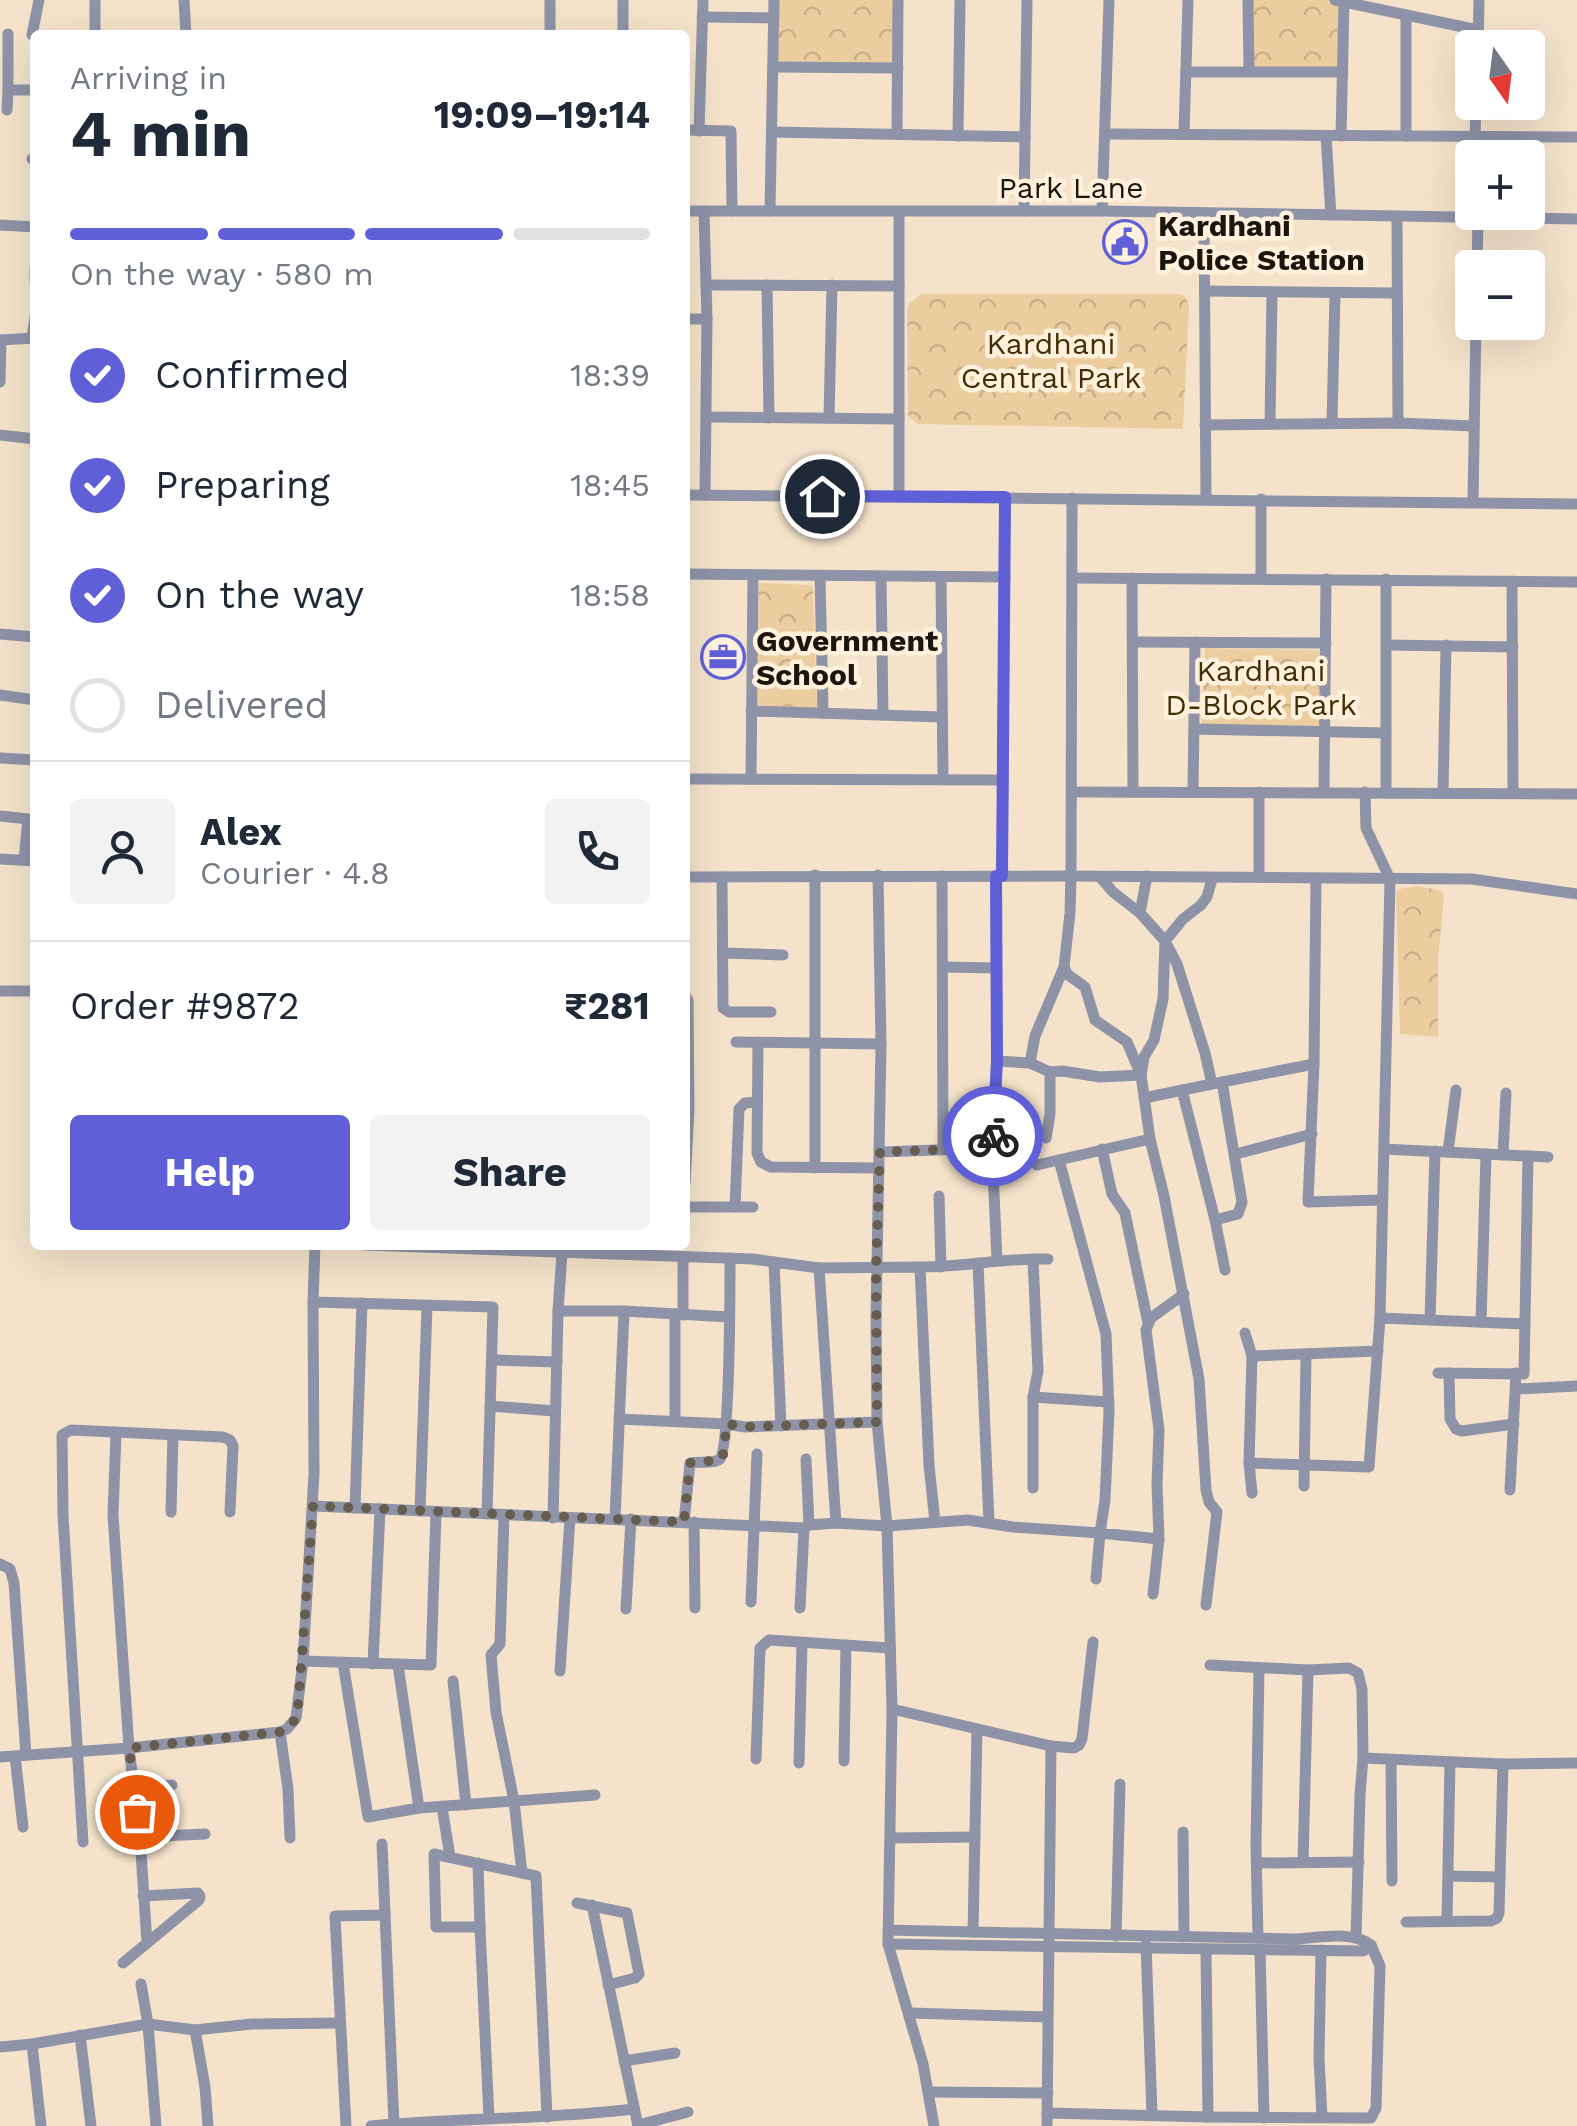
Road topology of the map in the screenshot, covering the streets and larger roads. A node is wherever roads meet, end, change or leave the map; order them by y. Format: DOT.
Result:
graph roads {
  1 [pos="39,0"];
  2 [pos="94,0"];
  3 [pos="184,0"];
  4 [pos="550,0"];
  5 [pos="623,0"];
  6 [pos="703,0"];
  7 [pos="774,0"];
  8 [pos="898,0"];
  9 [pos="960,0"];
  10 [pos="1028,0"];
  11 [pos="1109,0"];
  12 [pos="1188,0"];
  13 [pos="1248,0"];
  14 [pos="1479,0"];
  15 [pos="1340,1"];
  16 [pos="1406,15"];
  17 [pos="702,18"];
  18 [pos="774,18"];
  19 [pos="33,30"];
  20 [pos="95,30"];
  21 [pos="186,30"];
  22 [pos="550,30"];
  23 [pos="623,30"];
  24 [pos="1478,30"];
  25 [pos="8,34"];
  26 [pos="773,67"];
  27 [pos="898,68"];
  28 [pos="1186,72"];
  29 [pos="1249,72"];
  30 [pos="1343,72"];
  31 [pos="8,90"];
  32 [pos="30,90"];
  33 [pos="7,110"];
  34 [pos="1475,120"];
  35 [pos="690,130"];
  36 [pos="699,131"];
  37 [pos="772,132"];
  38 [pos="897,134"];
  39 [pos="1105,134"];
  40 [pos="1184,134"];
  41 [pos="958,136"];
  42 [pos="1326,136"];
  43 [pos="1342,136"];
  44 [pos="1406,136"];
  45 [pos="1025,137"];
  46 [pos="1475,137"];
  47 [pos="1577,137"];
  48 [pos="690,211"];
  49 [pos="1102,211"];
  50 [pos="704,212"];
  51 [pos="732,212"];
  52 [pos="770,212"];
  53 [pos="899,212"];
  54 [pos="1024,212"];
  55 [pos="1204,213"];
  56 [pos="1331,215"];
  57 [pos="1396,216"];
  58 [pos="1455,217"];
  59 [pos="1545,218"];
  60 [pos="1577,219"];
  61 [pos="0,225"];
  62 [pos="30,227"];
  63 [pos="706,285"];
  64 [pos="767,285"];
  65 [pos="832,285"];
  66 [pos="899,286"];
  67 [pos="1205,291"];
  68 [pos="1272,292"];
  69 [pos="1334,293"];
  70 [pos="1397,293"];
  71 [pos="707,318"];
  72 [pos="690,319"];
  73 [pos="30,338"];
  74 [pos="0,340"];
  75 [pos="1476,340"];
  76 [pos="0,382"];
  77 [pos="706,417"];
  78 [pos="769,418"];
  79 [pos="829,418"];
  80 [pos="899,419"];
  81 [pos="1398,423"];
  82 [pos="1270,424"];
  83 [pos="1332,424"];
  84 [pos="1205,425"];
  85 [pos="1474,426"];
  86 [pos="0,435"];
  87 [pos="30,438"];
  88 [pos="690,495"];
  89 [pos="705,495"];
  90 [pos="899,496"];
  91 [pos="1005,497"];
  92 [pos="1072,498"];
  93 [pos="1206,499"];
  94 [pos="1261,500"];
  95 [pos="1473,502"];
  96 [pos="1577,504"];
  97 [pos="690,574"];
  98 [pos="752,576"];
  99 [pos="820,576"];
  100 [pos="881,577"];
  101 [pos="942,577"];
  102 [pos="1004,578"];
  103 [pos="1072,578"];
  104 [pos="1132,578"];
  105 [pos="1262,578"];
  106 [pos="1326,579"];
  107 [pos="1386,580"];
  108 [pos="1512,581"];
  109 [pos="1577,582"];
  110 [pos="0,634"];
  111 [pos="30,637"];
  112 [pos="1132,642"];
  113 [pos="1195,642"];
  114 [pos="1326,643"];
  115 [pos="1387,645"];
  116 [pos="1446,645"];
  117 [pos="1514,647"];
  118 [pos="0,695"];
  119 [pos="30,699"];
  120 [pos="751,711"];
  121 [pos="823,713"];
  122 [pos="884,715"];
  123 [pos="942,717"];
  124 [pos="1194,730"];
  125 [pos="1325,732"];
  126 [pos="1386,733"];
  127 [pos="0,758"];
  128 [pos="30,760"];
  129 [pos="751,778"];
  130 [pos="690,779"];
  131 [pos="943,780"];
  132 [pos="1003,780"];
  133 [pos="1072,792"];
  134 [pos="1133,792"];
  135 [pos="1192,792"];
  136 [pos="1259,792"];
  137 [pos="1324,792"];
  138 [pos="1366,792"];
  139 [pos="1386,792"];
  140 [pos="1443,792"];
  141 [pos="1513,792"];
  142 [pos="1577,794"];
  143 [pos="0,816"];
  144 [pos="0,859"];
  145 [pos="30,861"];
  146 [pos="815,875"];
  147 [pos="878,876"];
  148 [pos="942,876"];
  149 [pos="999,876"];
  150 [pos="1071,876"];
  151 [pos="1147,876"];
  152 [pos="690,877"];
  153 [pos="722,877"];
  154 [pos="1100,877"];
  155 [pos="1212,878"];
  156 [pos="1260,878"];
  157 [pos="1316,878"];
  158 [pos="1390,878"];
  159 [pos="1577,894"];
  160 [pos="1140,914"];
  161 [pos="1166,941"];
  162 [pos="723,953"];
  163 [pos="783,955"];
  164 [pos="943,967"];
  165 [pos="996,968"];
  166 [pos="1064,968"];
  167 [pos="30,991"];
  168 [pos="0,992"];
  169 [pos="771,1012"];
  170 [pos="736,1042"];
  171 [pos="758,1042"];
  172 [pos="814,1043"];
  173 [pos="881,1044"];
  174 [pos="997,1061"];
  175 [pos="1030,1063"];
  176 [pos="1314,1064"];
  177 [pos="1050,1072"];
  178 [pos="1141,1075"];
  179 [pos="1217,1083"];
  180 [pos="1182,1090"];
  181 [pos="1456,1090"];
  182 [pos="1506,1093"];
  183 [pos="1144,1098"];
  184 [pos="756,1102"];
  185 [pos="1312,1134"];
  186 [pos="1046,1138"];
  187 [pos="1150,1140"];
  188 [pos="992,1148"];
  189 [pos="943,1149"];
  190 [pos="1102,1149"];
  191 [pos="1384,1149"];
  192 [pos="880,1152"];
  193 [pos="1442,1152"];
  194 [pos="1236,1154"];
  195 [pos="1486,1154"];
  196 [pos="1503,1155"];
  197 [pos="1528,1156"];
  198 [pos="1548,1156"];
  199 [pos="1059,1160"];
  200 [pos="1037,1165"];
  201 [pos="815,1168"];
  202 [pos="879,1168"];
  203 [pos="939,1196"];
  204 [pos="1382,1200"];
  205 [pos="690,1207"];
  206 [pos="736,1207"];
  207 [pos="753,1207"];
  208 [pos="1215,1220"];
  209 [pos="315,1250"];
  210 [pos="513,1250"];
  211 [pos="631,1250"];
  212 [pos="562,1253"];
  213 [pos="683,1256"];
  214 [pos="730,1258"];
  215 [pos="1033,1259"];
  216 [pos="997,1260"];
  217 [pos="1048,1260"];
  218 [pos="774,1262"];
  219 [pos="978,1263"];
  220 [pos="920,1267"];
  221 [pos="941,1267"];
  222 [pos="819,1268"];
  223 [pos="876,1268"];
  224 [pos="1225,1270"];
  225 [pos="1184,1294"];
  226 [pos="313,1302"];
  227 [pos="362,1304"];
  228 [pos="427,1306"];
  229 [pos="558,1311"];
  230 [pos="624,1311"];
  231 [pos="679,1314"];
  232 [pos="729,1317"];
  233 [pos="1380,1318"];
  234 [pos="1430,1320"];
  235 [pos="1148,1322"];
  236 [pos="1481,1322"];
  237 [pos="1525,1324"];
  238 [pos="1245,1333"];
  239 [pos="1378,1351"];
  240 [pos="1306,1355"];
  241 [pos="1252,1356"];
  242 [pos="492,1360"];
  243 [pos="556,1362"];
  244 [pos="1516,1374"];
  245 [pos="1577,1386"];
  246 [pos="1517,1389"];
  247 [pos="1033,1397"];
  248 [pos="1109,1402"];
  249 [pos="490,1406"];
  250 [pos="555,1411"];
  251 [pos="619,1418"];
  252 [pos="675,1421"];
  253 [pos="877,1422"];
  254 [pos="727,1424"];
  255 [pos="1514,1424"];
  256 [pos="829,1425"];
  257 [pos="781,1426"];
  258 [pos="116,1433"];
  259 [pos="173,1435"];
  260 [pos="757,1454"];
  261 [pos="806,1459"];
  262 [pos="1249,1463"];
  263 [pos="1304,1465"];
  264 [pos="1304,1486"];
  265 [pos="1033,1488"];
  266 [pos="1510,1490"];
  267 [pos="1252,1493"];
  268 [pos="313,1506"];
  269 [pos="355,1508"];
  270 [pos="380,1510"];
  271 [pos="420,1511"];
  272 [pos="171,1512"];
  273 [pos="230,1512"];
  274 [pos="436,1512"];
  275 [pos="487,1514"];
  276 [pos="504,1515"];
  277 [pos="552,1518"];
  278 [pos="570,1518"];
  279 [pos="615,1518"];
  280 [pos="632,1519"];
  281 [pos="689,1522"];
  282 [pos="935,1522"];
  283 [pos="836,1523"];
  284 [pos="988,1523"];
  285 [pos="755,1526"];
  286 [pos="887,1526"];
  287 [pos="807,1527"];
  288 [pos="1100,1533"];
  289 [pos="1159,1539"];
  290 [pos="0,1564"];
  291 [pos="1096,1579"];
  292 [pos="1153,1594"];
  293 [pos="752,1602"];
  294 [pos="1206,1605"];
  295 [pos="695,1608"];
  296 [pos="800,1608"];
  297 [pos="626,1609"];
  298 [pos="1093,1642"];
  299 [pos="802,1643"];
  300 [pos="846,1645"];
  301 [pos="890,1648"];
  302 [pos="303,1661"];
  303 [pos="343,1663"];
  304 [pos="374,1664"];
  305 [pos="398,1664"];
  306 [pos="1210,1665"];
  307 [pos="1259,1668"];
  308 [pos="560,1670"];
  309 [pos="1308,1670"];
  310 [pos="453,1681"];
  311 [pos="892,1709"];
  312 [pos="977,1729"];
  313 [pos="280,1732"];
  314 [pos="1051,1746"];
  315 [pos="129,1748"];
  316 [pos="76,1752"];
  317 [pos="21,1756"];
  318 [pos="0,1757"];
  319 [pos="1363,1758"];
  320 [pos="756,1759"];
  321 [pos="844,1761"];
  322 [pos="1391,1761"];
  323 [pos="1450,1762"];
  324 [pos="1577,1762"];
  325 [pos="800,1764"];
  326 [pos="1503,1764"];
  327 [pos="1120,1784"];
  328 [pos="172,1786"];
  329 [pos="134,1788"];
  330 [pos="596,1795"];
  331 [pos="514,1800"];
  332 [pos="466,1805"];
  333 [pos="442,1807"];
  334 [pos="419,1808"];
  335 [pos="23,1827"];
  336 [pos="1183,1832"];
  337 [pos="206,1834"];
  338 [pos="140,1836"];
  339 [pos="975,1837"];
  340 [pos="290,1838"];
  341 [pos="891,1838"];
  342 [pos="83,1842"];
  343 [pos="382,1844"];
  344 [pos="450,1857"];
  345 [pos="1303,1862"];
  346 [pos="1358,1862"];
  347 [pos="1258,1863"];
  348 [pos="478,1864"];
  349 [pos="522,1874"];
  350 [pos="1448,1876"];
  351 [pos="1500,1877"];
  352 [pos="1392,1881"];
  353 [pos="144,1896"];
  354 [pos="577,1903"];
  355 [pos="592,1906"];
  356 [pos="385,1915"];
  357 [pos="1446,1921"];
  358 [pos="1406,1922"];
  359 [pos="480,1927"];
  360 [pos="888,1930"];
  361 [pos="974,1932"];
  362 [pos="1116,1936"];
  363 [pos="1184,1937"];
  364 [pos="1048,1941"];
  365 [pos="147,1942"];
  366 [pos="1146,1942"];
  367 [pos="1366,1943"];
  368 [pos="888,1944"];
  369 [pos="1259,1944"];
  370 [pos="1206,1949"];
  371 [pos="1320,1950"];
  372 [pos="123,1963"];
  373 [pos="141,1984"];
  374 [pos="608,1985"];
  375 [pos="910,2013"];
  376 [pos="1047,2016"];
  377 [pos="340,2023"];
  378 [pos="148,2024"];
  379 [pos="195,2030"];
  380 [pos="80,2036"];
  381 [pos="32,2044"];
  382 [pos="0,2047"];
  383 [pos="675,2053"];
  384 [pos="624,2062"];
  385 [pos="928,2092"];
  386 [pos="1048,2093"];
  387 [pos="634,2109"];
  388 [pos="688,2112"];
  389 [pos="1152,2115"];
  390 [pos="1208,2117"];
  391 [pos="1322,2117"];
  392 [pos="489,2118"];
  393 [pos="1264,2118"];
  394 [pos="552,2120"];
  395 [pos="1047,2120"];
  396 [pos="579,2121"];
  397 [pos="1113,2121"];
  398 [pos="452,2122"];
  399 [pos="504,2122"];
  400 [pos="398,2124"];
  401 [pos="638,2125"];
  402 [pos="42,2126"];
  403 [pos="91,2126"];
  404 [pos="156,2126"];
  405 [pos="208,2126"];
  406 [pos="346,2126"];
  407 [pos="371,2126"];
  408 [pos="934,2126"];
  1 -- 19 [label="street"];
  2 -- 20 [label="street"];
  3 -- 21 [label="street"];
  4 -- 22 [label="street"];
  5 -- 23 [label="street"];
  6 -- 17 [label="street"];
  7 -- 18 [label="street"];
  8 -- 27 [label="street"];
  9 -- 41 [label="street"];
  10 -- 45 [label="street"];
  11 -- 39 [label="street"];
  12 -- 28 [label="street"];
  13 -- 29 [label="street"];
  14 -- 24 [label="street"];
  15 -- 16 [label="street"];
  15 -- 30 [label="street"];
  16 -- 24 [label="street"];
  16 -- 44 [label="street"];
  17 -- 18 [label="street"];
  17 -- 36 [label="street"];
  18 -- 26 [label="street"];
  25 -- 31 [label="street"];
  26 -- 27 [label="street"];
  26 -- 37 [label="street"];
  27 -- 38 [label="street"];
  28 -- 29 [label="street"];
  28 -- 40 [label="street"];
  29 -- 30 [label="street"];
  30 -- 43 [label="street"];
  31 -- 32 [label="street"];
  31 -- 33 [label="street"];
  34 -- 46 [label="street"];
  35 -- 36 [label="street"];
  36 -- 51 [label="street"];
  37 -- 38 [label="street"];
  37 -- 52 [label="street"];
  38 -- 41 [label="street"];
  39 -- 40 [label="street"];
  39 -- 49 [label="street"];
  40 -- 42 [label="street"];
  41 -- 45 [label="street"];
  42 -- 43 [label="street"];
  42 -- 56 [label="street"];
  43 -- 44 [label="street"];
  44 -- 46 [label="street"];
  45 -- 54 [label="street"];
  46 -- 47 [label="street"];
  48 -- 50 [label="street, Park Lane"];
  49 -- 54 [label="street, Park Lane"];
  49 -- 55 [label="street, Park Lane"];
  50 -- 51 [label="street, Park Lane"];
  50 -- 63 [label="street"];
  51 -- 52 [label="street, Park Lane"];
  52 -- 53 [label="street, Park Lane"];
  53 -- 54 [label="street, Park Lane"];
  53 -- 66 [label="street"];
  55 -- 56 [label="street, Park Lane"];
  55 -- 67 [label="street"];
  56 -- 57 [label="street, Park Lane"];
  57 -- 58 [label="street, Park Lane"];
  57 -- 70 [label="street"];
  59 -- 60 [label="street, Park Lane"];
  61 -- 62 [label="street"];
  63 -- 64 [label="street"];
  63 -- 71 [label="street"];
  64 -- 65 [label="street"];
  64 -- 78 [label="street"];
  65 -- 66 [label="street"];
  65 -- 79 [label="street"];
  66 -- 80 [label="street"];
  67 -- 68 [label="street"];
  67 -- 84 [label="street"];
  68 -- 69 [label="street"];
  68 -- 82 [label="street"];
  69 -- 70 [label="street"];
  69 -- 83 [label="street"];
  70 -- 81 [label="street"];
  71 -- 72 [label="street"];
  71 -- 77 [label="street"];
  73 -- 74 [label="street"];
  74 -- 76 [label="street"];
  75 -- 85 [label="street"];
  77 -- 78 [label="street"];
  77 -- 89 [label="street"];
  78 -- 79 [label="street"];
  79 -- 80 [label="street"];
  80 -- 90 [label="street"];
  81 -- 83 [label="street"];
  81 -- 85 [label="street"];
  82 -- 83 [label="street"];
  82 -- 84 [label="street"];
  84 -- 93 [label="street"];
  85 -- 95 [label="street"];
  86 -- 87 [label="street"];
  88 -- 89 [label="street"];
  89 -- 90 [label="street"];
  90 -- 91 [label="street"];
  91 -- 92 [label="street"];
  91 -- 102 [label="street"];
  92 -- 93 [label="street"];
  92 -- 103 [label="street"];
  93 -- 94 [label="street"];
  94 -- 95 [label="street"];
  94 -- 105 [label="street"];
  95 -- 96 [label="street"];
  97 -- 98 [label="street"];
  98 -- 99 [label="street"];
  98 -- 120 [label="street"];
  99 -- 100 [label="street"];
  99 -- 121 [label="street"];
  100 -- 101 [label="street"];
  100 -- 122 [label="street"];
  101 -- 102 [label="street"];
  101 -- 123 [label="street"];
  102 -- 132 [label="street"];
  103 -- 104 [label="street"];
  103 -- 133 [label="street"];
  104 -- 105 [label="street"];
  104 -- 112 [label="street"];
  105 -- 106 [label="street"];
  106 -- 107 [label="street"];
  106 -- 114 [label="street"];
  107 -- 108 [label="street"];
  107 -- 115 [label="street"];
  108 -- 109 [label="street"];
  108 -- 117 [label="street"];
  110 -- 111 [label="street"];
  112 -- 113 [label="street"];
  112 -- 134 [label="street"];
  113 -- 114 [label="street"];
  113 -- 124 [label="street"];
  114 -- 125 [label="street"];
  115 -- 116 [label="street"];
  115 -- 126 [label="street"];
  116 -- 117 [label="street"];
  116 -- 140 [label="street"];
  117 -- 141 [label="street"];
  118 -- 119 [label="street"];
  120 -- 121 [label="street"];
  120 -- 129 [label="street"];
  121 -- 122 [label="street"];
  122 -- 123 [label="street"];
  123 -- 131 [label="street"];
  124 -- 125 [label="street"];
  124 -- 135 [label="street"];
  125 -- 126 [label="street"];
  125 -- 137 [label="street"];
  126 -- 139 [label="street"];
  127 -- 128 [label="street"];
  129 -- 130 [label="street"];
  129 -- 131 [label="street"];
  131 -- 132 [label="street"];
  132 -- 149 [label="street"];
  133 -- 134 [label="street"];
  133 -- 150 [label="street"];
  134 -- 135 [label="street"];
  135 -- 136 [label="street"];
  136 -- 137 [label="street"];
  136 -- 156 [label="street"];
  137 -- 138 [label="street"];
  138 -- 139 [label="street"];
  138 -- 158 [label="street"];
  139 -- 140 [label="street"];
  140 -- 141 [label="street"];
  141 -- 142 [label="street"];
  143 -- 145 [label="street"];
  144 -- 145 [label="street"];
  146 -- 147 [label="street"];
  146 -- 153 [label="street"];
  146 -- 172 [label="street"];
  147 -- 148 [label="street"];
  147 -- 173 [label="street"];
  148 -- 149 [label="street"];
  148 -- 164 [label="street"];
  149 -- 150 [label="street"];
  149 -- 165 [label="street"];
  150 -- 154 [label="street"];
  150 -- 166 [label="street"];
  151 -- 154 [label="street"];
  151 -- 155 [label="street"];
  151 -- 160 [label="street"];
  152 -- 153 [label="street"];
  153 -- 162 [label="street"];
  154 -- 160 [label="street"];
  155 -- 156 [label="street"];
  155 -- 161 [label="street"];
  156 -- 157 [label="street"];
  157 -- 158 [label="street"];
  157 -- 176 [label="street"];
  158 -- 159 [label="street"];
  158 -- 191 [label="street"];
  160 -- 161 [label="street"];
  161 -- 178 [label="street"];
  161 -- 179 [label="street"];
  162 -- 163 [label="street"];
  162 -- 169 [label="street"];
  164 -- 165 [label="street"];
  164 -- 189 [label="street"];
  165 -- 174 [label="street"];
  166 -- 175 [label="street"];
  166 -- 178 [label="street"];
  167 -- 168 [label="street"];
  170 -- 171 [label="street"];
  171 -- 172 [label="street"];
  171 -- 184 [label="street"];
  172 -- 173 [label="street"];
  172 -- 201 [label="street"];
  173 -- 192 [label="street"];
  174 -- 175 [label="street"];
  174 -- 188 [label="street"];
  175 -- 177 [label="street"];
  176 -- 179 [label="street"];
  176 -- 185 [label="street"];
  177 -- 178 [label="street"];
  177 -- 186 [label="street"];
  178 -- 183 [label="street"];
  179 -- 180 [label="street"];
  179 -- 194 [label="street"];
  180 -- 183 [label="street"];
  180 -- 208 [label="street"];
  181 -- 193 [label="street"];
  182 -- 196 [label="street"];
  183 -- 187 [label="street"];
  184 -- 201 [label="street"];
  184 -- 206 [label="street"];
  185 -- 194 [label="street"];
  185 -- 204 [label="street"];
  187 -- 190 [label="street"];
  187 -- 225 [label="street"];
  188 -- 189 [label="street"];
  188 -- 216 [label="street"];
  189 -- 192 [label="street"];
  190 -- 199 [label="street"];
  190 -- 235 [label="street"];
  191 -- 193 [label="street"];
  191 -- 204 [label="street"];
  192 -- 202 [label="street"];
  193 -- 195 [label="street"];
  193 -- 234 [label="street"];
  194 -- 208 [label="street"];
  195 -- 196 [label="street"];
  195 -- 236 [label="street"];
  196 -- 197 [label="street"];
  197 -- 198 [label="street"];
  197 -- 237 [label="street"];
  199 -- 200 [label="street"];
  199 -- 248 [label="street"];
  201 -- 202 [label="street"];
  202 -- 223 [label="street"];
  203 -- 221 [label="street"];
  204 -- 233 [label="street"];
  205 -- 206 [label="street"];
  206 -- 207 [label="street"];
  208 -- 224 [label="street"];
  209 -- 226 [label="street"];
  210 -- 212 [label="street"];
  211 -- 212 [label="street"];
  211 -- 213 [label="street"];
  212 -- 229 [label="street"];
  213 -- 214 [label="street"];
  213 -- 231 [label="street"];
  214 -- 218 [label="street"];
  214 -- 232 [label="street"];
  215 -- 216 [label="street"];
  215 -- 217 [label="street"];
  215 -- 247 [label="street"];
  216 -- 219 [label="street"];
  218 -- 222 [label="street"];
  218 -- 257 [label="street"];
  219 -- 221 [label="street"];
  219 -- 284 [label="street"];
  220 -- 221 [label="street"];
  220 -- 223 [label="street"];
  220 -- 282 [label="street"];
  222 -- 223 [label="street"];
  222 -- 256 [label="street"];
  223 -- 253 [label="street"];
  225 -- 235 [label="street"];
  225 -- 294 [label="street"];
  226 -- 227 [label="street"];
  226 -- 268 [label="street"];
  227 -- 228 [label="street"];
  227 -- 269 [label="street"];
  228 -- 242 [label="street"];
  228 -- 271 [label="street"];
  229 -- 230 [label="street"];
  229 -- 243 [label="street"];
  230 -- 231 [label="street"];
  230 -- 251 [label="street"];
  231 -- 232 [label="street"];
  231 -- 252 [label="street"];
  232 -- 254 [label="street"];
  233 -- 234 [label="street"];
  233 -- 239 [label="street"];
  234 -- 236 [label="street"];
  235 -- 289 [label="street"];
  236 -- 237 [label="street"];
  237 -- 244 [label="street"];
  238 -- 241 [label="street"];
  239 -- 240 [label="street"];
  239 -- 263 [label="street"];
  240 -- 241 [label="street"];
  240 -- 263 [label="street"];
  241 -- 262 [label="street"];
  242 -- 243 [label="street"];
  242 -- 249 [label="street"];
  243 -- 250 [label="street"];
  244 -- 246 [label="street"];
  244 -- 255 [label="street"];
  245 -- 246 [label="street"];
  246 -- 255 [label="street"];
  247 -- 248 [label="street"];
  247 -- 265 [label="street"];
  248 -- 288 [label="street"];
  249 -- 250 [label="street"];
  249 -- 275 [label="street"];
  250 -- 277 [label="street"];
  251 -- 252 [label="street"];
  251 -- 279 [label="street"];
  252 -- 254 [label="street"];
  253 -- 256 [label="street"];
  253 -- 286 [label="street"];
  254 -- 257 [label="street"];
  254 -- 281 [label="street"];
  255 -- 266 [label="street"];
  256 -- 257 [label="street"];
  256 -- 283 [label="street"];
  258 -- 259 [label="street"];
  258 -- 315 [label="street"];
  258 -- 316 [label="street"];
  259 -- 272 [label="street"];
  259 -- 273 [label="street"];
  260 -- 285 [label="street"];
  261 -- 287 [label="street"];
  262 -- 263 [label="street"];
  262 -- 267 [label="street"];
  263 -- 264 [label="street"];
  268 -- 269 [label="street"];
  268 -- 302 [label="street"];
  269 -- 270 [label="street"];
  270 -- 271 [label="street"];
  270 -- 304 [label="street"];
  271 -- 274 [label="street"];
  274 -- 275 [label="street"];
  274 -- 305 [label="street"];
  275 -- 276 [label="street"];
  276 -- 277 [label="street"];
  276 -- 331 [label="street"];
  277 -- 278 [label="street"];
  278 -- 279 [label="street"];
  278 -- 308 [label="street"];
  279 -- 280 [label="street"];
  280 -- 281 [label="street"];
  280 -- 297 [label="street"];
  281 -- 285 [label="street"];
  281 -- 295 [label="street"];
  282 -- 284 [label="street"];
  282 -- 286 [label="street"];
  283 -- 286 [label="street"];
  283 -- 287 [label="street"];
  284 -- 288 [label="street"];
  285 -- 287 [label="street"];
  285 -- 293 [label="street"];
  286 -- 301 [label="street"];
  287 -- 296 [label="street"];
  288 -- 289 [label="street"];
  288 -- 291 [label="street"];
  289 -- 292 [label="street"];
  290 -- 317 [label="street"];
  298 -- 314 [label="street"];
  299 -- 300 [label="street"];
  299 -- 320 [label="street"];
  299 -- 325 [label="street"];
  300 -- 301 [label="street"];
  300 -- 321 [label="street"];
  301 -- 311 [label="street"];
  302 -- 303 [label="street"];
  302 -- 313 [label="street"];
  303 -- 304 [label="street"];
  303 -- 334 [label="street"];
  304 -- 305 [label="street"];
  305 -- 334 [label="street"];
  306 -- 307 [label="street"];
  307 -- 309 [label="street"];
  307 -- 347 [label="street"];
  309 -- 319 [label="street"];
  309 -- 345 [label="street"];
  310 -- 332 [label="street"];
  311 -- 312 [label="street"];
  311 -- 341 [label="street"];
  312 -- 314 [label="street"];
  312 -- 339 [label="street"];
  313 -- 315 [label="street"];
  313 -- 340 [label="street"];
  314 -- 364 [label="street"];
  315 -- 316 [label="street"];
  315 -- 329 [label="street"];
  316 -- 317 [label="street"];
  316 -- 342 [label="street"];
  317 -- 318 [label="street"];
  317 -- 335 [label="street"];
  319 -- 322 [label="street"];
  319 -- 346 [label="street"];
  322 -- 323 [label="street"];
  322 -- 352 [label="street"];
  323 -- 326 [label="street"];
  323 -- 350 [label="street"];
  324 -- 326 [label="street"];
  326 -- 351 [label="street"];
  327 -- 362 [label="street"];
  328 -- 329 [label="street"];
  329 -- 338 [label="street"];
  330 -- 331 [label="street"];
  331 -- 332 [label="street"];
  331 -- 349 [label="street"];
  332 -- 333 [label="street"];
  333 -- 334 [label="street"];
  333 -- 344 [label="street"];
  336 -- 363 [label="street"];
  337 -- 338 [label="street"];
  338 -- 353 [label="street"];
  339 -- 341 [label="street"];
  339 -- 361 [label="street"];
  341 -- 360 [label="street"];
  343 -- 356 [label="street"];
  344 -- 348 [label="street"];
  344 -- 359 [label="street"];
  345 -- 346 [label="street"];
  345 -- 347 [label="street"];
  346 -- 367 [label="street"];
  347 -- 369 [label="street"];
  348 -- 349 [label="street"];
  348 -- 359 [label="street"];
  349 -- 394 [label="street"];
  350 -- 351 [label="street"];
  350 -- 357 [label="street"];
  351 -- 357 [label="street"];
  353 -- 365 [label="street"];
  353 -- 365 [label="street"];
  354 -- 355 [label="street"];
  355 -- 374 [label="street"];
  355 -- 374 [label="street"];
  356 -- 377 [label="street"];
  356 -- 400 [label="street"];
  357 -- 358 [label="street"];
  359 -- 392 [label="street"];
  360 -- 361 [label="street"];
  360 -- 368 [label="street"];
  361 -- 364 [label="street"];
  362 -- 364 [label="street"];
  362 -- 366 [label="street"];
  363 -- 366 [label="street"];
  363 -- 369 [label="street"];
  364 -- 366 [label="street"];
  364 -- 368 [label="street"];
  364 -- 376 [label="street"];
  365 -- 372 [label="street"];
  366 -- 370 [label="street"];
  366 -- 389 [label="street"];
  367 -- 369 [label="street"];
  367 -- 371 [label="street"];
  367 -- 391 [label="street"];
  368 -- 375 [label="street"];
  369 -- 370 [label="street"];
  369 -- 371 [label="street"];
  369 -- 393 [label="street"];
  370 -- 390 [label="street"];
  371 -- 391 [label="street"];
  373 -- 378 [label="street"];
  374 -- 384 [label="street"];
  375 -- 376 [label="street"];
  375 -- 385 [label="street"];
  376 -- 386 [label="street"];
  377 -- 379 [label="street"];
  377 -- 406 [label="street"];
  378 -- 379 [label="street"];
  378 -- 380 [label="street"];
  378 -- 404 [label="street"];
  379 -- 405 [label="street"];
  380 -- 381 [label="street"];
  380 -- 403 [label="street"];
  381 -- 382 [label="street"];
  381 -- 402 [label="street"];
  383 -- 384 [label="street"];
  384 -- 387 [label="street"];
  385 -- 386 [label="street"];
  385 -- 408 [label="street"];
  386 -- 395 [label="street"];
  387 -- 396 [label="street"];
  387 -- 401 [label="street"];
  388 -- 401 [label="street"];
  389 -- 390 [label="street"];
  389 -- 397 [label="street"];
  390 -- 393 [label="street"];
  391 -- 393 [label="street"];
  392 -- 398 [label="street"];
  392 -- 399 [label="street"];
  394 -- 396 [label="street"];
  394 -- 399 [label="street"];
  395 -- 397 [label="street"];
  398 -- 400 [label="street"];
  400 -- 407 [label="street"];
}
